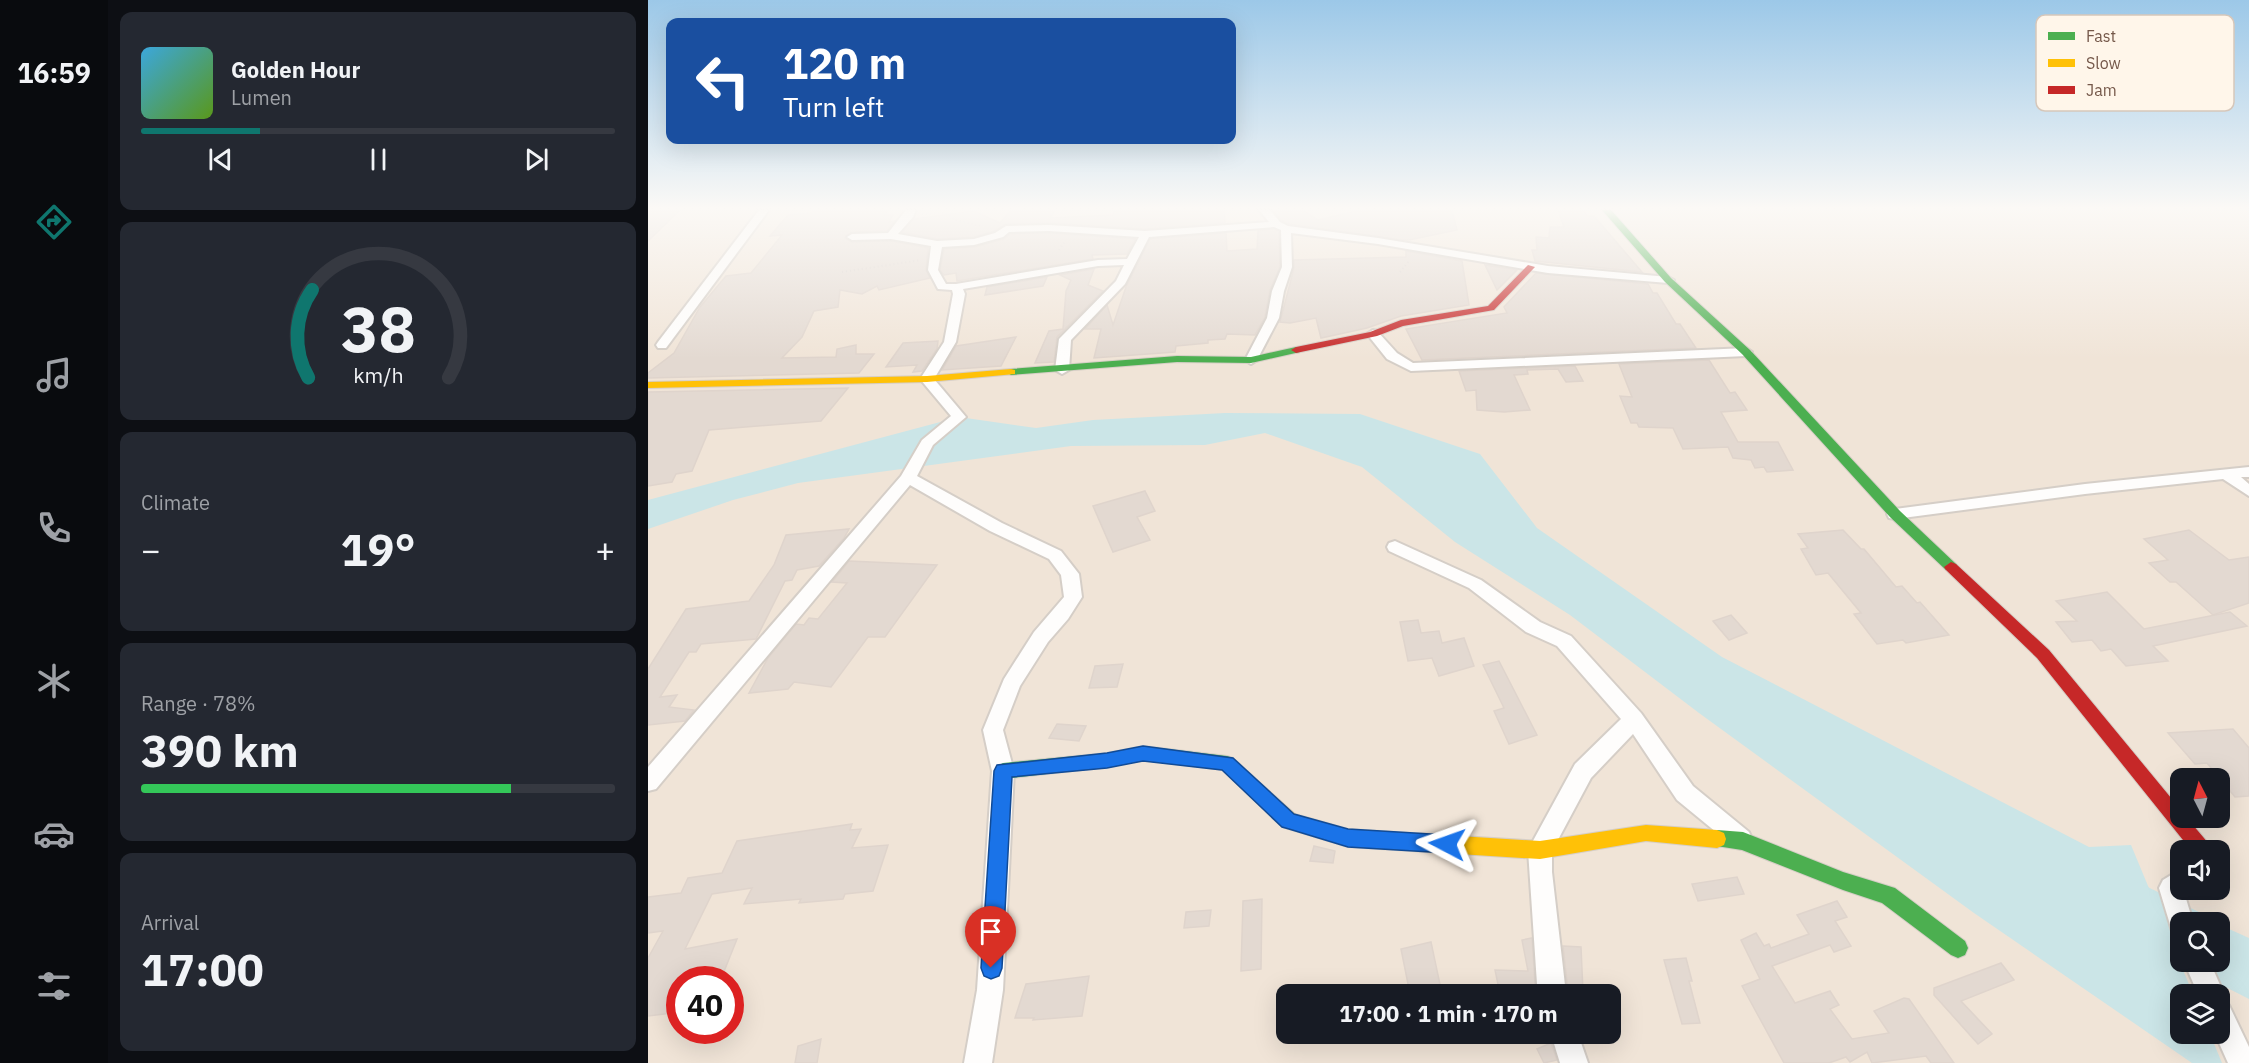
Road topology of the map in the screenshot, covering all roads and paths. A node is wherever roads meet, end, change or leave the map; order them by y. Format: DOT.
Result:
graph roads {
  1 [pos="727,260"];
  2 [pos="923,260"];
  3 [pos="933,260"];
  4 [pos="1286,260"];
  5 [pos="1491,260"];
  6 [pos="1650,260"];
  7 [pos="1130,262"];
  8 [pos="1531,267"];
  9 [pos="842,272"];
  10 [pos="1668,280"];
  11 [pos="956,287"];
  12 [pos="1373,334"];
  13 [pos="662,345"];
  14 [pos="1746,352"];
  15 [pos="1251,360"];
  16 [pos="1062,370"];
  17 [pos="927,379"];
  18 [pos="648,386"];
  19 [pos="2249,472"];
  20 [pos="2226,474"];
  21 [pos="908,478"];
  22 [pos="2249,491"];
  23 [pos="1895,514"];
  24 [pos="1395,547"];
  25 [pos="1634,719"];
  26 [pos="1003,771"];
  27 [pos="648,782"];
  28 [pos="2194,840"];
  29 [pos="1743,841"];
  30 [pos="1540,850"];
  31 [pos="1958,948"];
  32 [pos="1550,984"];
  33 [pos="2230,1036"];
  34 [pos="1568,1044"];
  35 [pos="978,1063"];
  36 [pos="1574,1063"];
  37 [pos="2242,1063"];
  1 -- 13 [label="street"];
  2 -- 9 [label="path"];
  3 -- 11 [label="street"];
  4 -- 15 [label="street"];
  5 -- 8 [label="street"];
  6 -- 10 [label="street"];
  7 -- 11 [label="street"];
  7 -- 16 [label="street"];
  8 -- 10 [label="street"];
  8 -- 12 [label="street"];
  10 -- 14 [label="street"];
  11 -- 17 [label="street"];
  12 -- 14 [label="street"];
  12 -- 15 [label="street"];
  14 -- 23 [label="street"];
  15 -- 16 [label="street"];
  16 -- 17 [label="street"];
  17 -- 18 [label="street"];
  17 -- 21 [label="street"];
  19 -- 20 [label="street"];
  20 -- 22 [label="street"];
  20 -- 23 [label="street"];
  21 -- 26 [label="street"];
  21 -- 27 [label="street"];
  23 -- 28 [label="street"];
  24 -- 25 [label="street"];
  25 -- 29 [label="street"];
  25 -- 30 [label="street"];
  26 -- 30 [label="street"];
  26 -- 35 [label="street"];
  29 -- 30 [label="street"];
  29 -- 31 [label="street"];
  30 -- 32 [label="street"];
  33 -- 37 [label="street"];
  34 -- 36 [label="street"];
}
